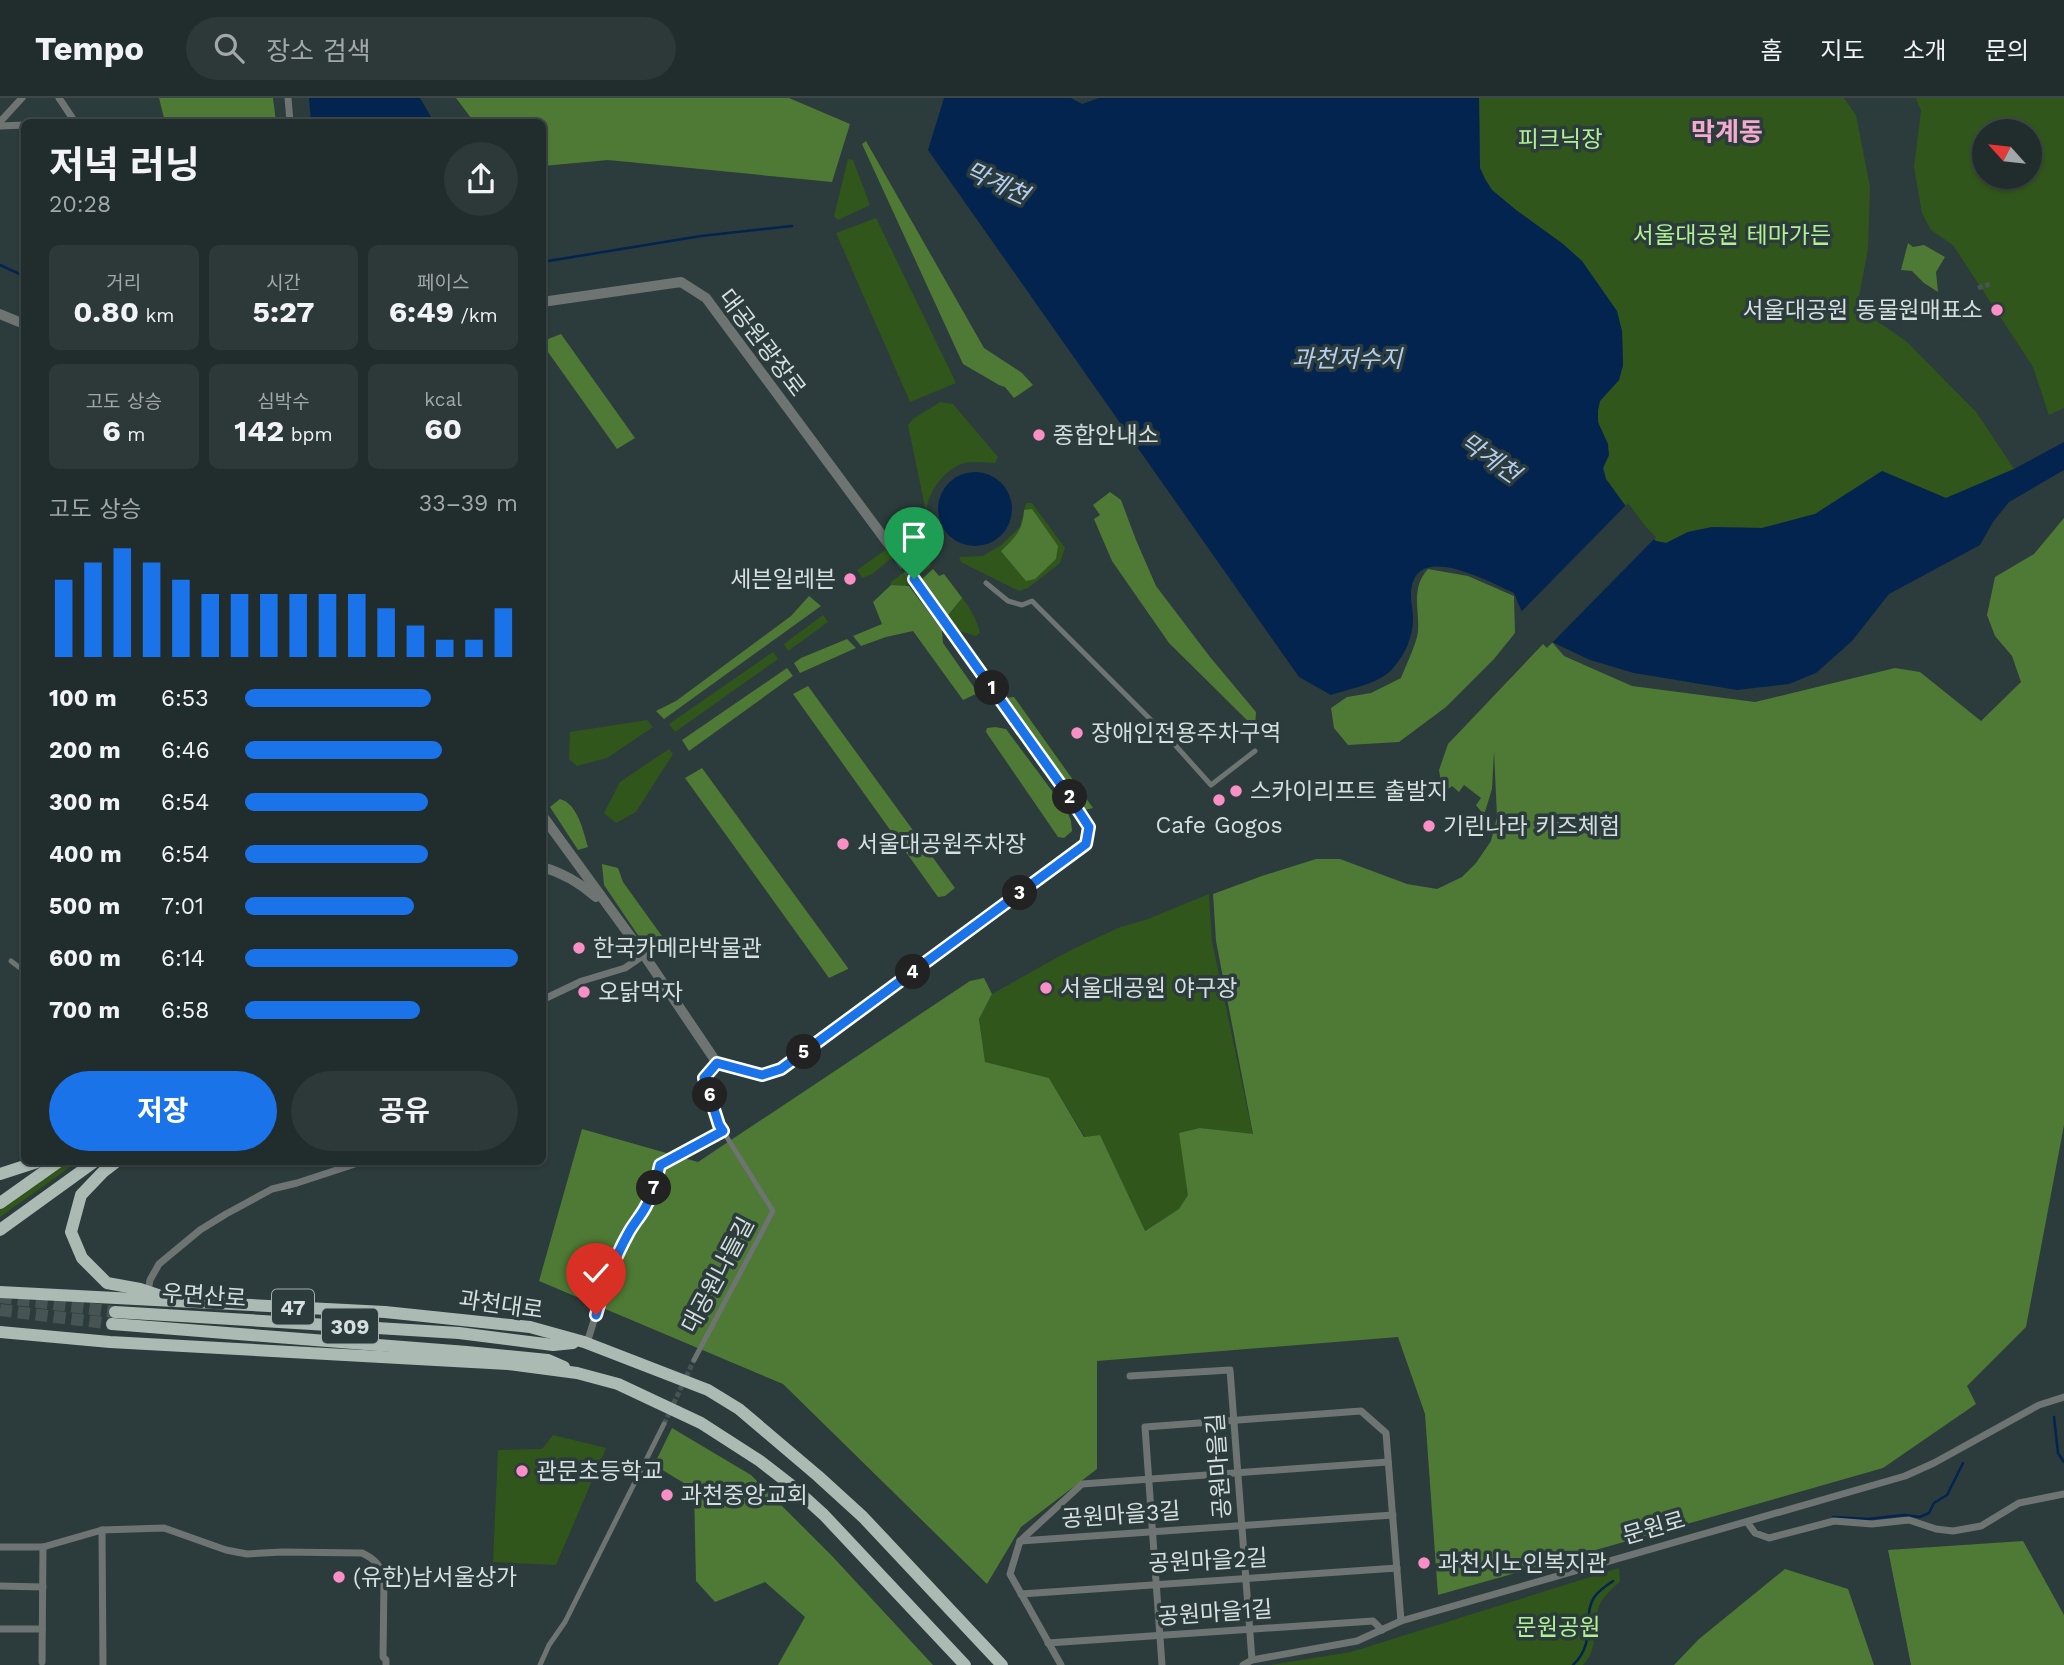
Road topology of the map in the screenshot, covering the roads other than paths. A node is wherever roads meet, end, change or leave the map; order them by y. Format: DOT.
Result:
graph roads {
  1 [pos="22,98"];
  2 [pos="59,98"];
  3 [pos="288,98"];
  4 [pos="73,119"];
  5 [pos="290,119"];
  6 [pos="0,124"];
  7 [pos="21,125"];
  8 [pos="546,301"];
  9 [pos="0,314"];
  10 [pos="21,323"];
  11 [pos="890,546"];
  12 [pos="914,579"];
  13 [pos="986,583"];
  14 [pos="1255,751"];
  15 [pos="546,821"];
  16 [pos="546,868"];
  17 [pos="611,911"];
  18 [pos="644,955"];
  19 [pos="10,961"];
  20 [pos="21,969"];
  21 [pos="546,998"];
  22 [pos="717,1063"];
  23 [pos="723,1131"];
  24 [pos="30,1165"];
  25 [pos="31,1165"];
  26 [pos="54,1165"];
  27 [pos="90,1165"];
  28 [pos="112,1165"];
  29 [pos="352,1165"];
  30 [pos="0,1174"];
  31 [pos="0,1181"];
  32 [pos="0,1203"];
  33 [pos="0,1230"];
  34 [pos="0,1292"];
  35 [pos="148,1292"];
  36 [pos="171,1300"];
  37 [pos="0,1332"];
  38 [pos="585,1342"];
  39 [pos="694,1360"];
  40 [pos="577,1373"];
  41 [pos="1130,1376"];
  42 [pos="2064,1397"];
  43 [pos="1234,1421"];
  44 [pos="664,1424"];
  45 [pos="1388,1462"];
  46 [pos="1238,1473"];
  47 [pos="1150,1480"];
  48 [pos="2064,1494"];
  49 [pos="1393,1515"];
  50 [pos="1747,1521"];
  51 [pos="1242,1525"];
  52 [pos="102,1530"];
  53 [pos="1153,1531"];
  54 [pos="1020,1541"];
  55 [pos="0,1547"];
  56 [pos="43,1547"];
  57 [pos="1397,1568"];
  58 [pos="1246,1579"];
  59 [pos="1157,1583"];
  60 [pos="0,1586"];
  61 [pos="43,1587"];
  62 [pos="1021,1594"];
  63 [pos="1401,1621"];
  64 [pos="0,1629"];
  65 [pos="42,1629"];
  66 [pos="1250,1630"];
  67 [pos="1382,1630"];
  68 [pos="1160,1636"];
  69 [pos="1048,1643"];
  70 [pos="1252,1660"];
  71 [pos="42,1662"];
  72 [pos="103,1665"];
  73 [pos="386,1665"];
  74 [pos="540,1665"];
  75 [pos="965,1665"];
  76 [pos="1002,1665"];
  77 [pos="1061,1665"];
  78 [pos="1163,1665"];
  79 [pos="1243,1665"];
  1 -- 6 [label="street"];
  2 -- 4 [label="street"];
  3 -- 5 [label="street"];
  6 -- 7 [label="street"];
  8 -- 11 [label="street, 대공원광장로"];
  9 -- 10 [label="street"];
  12 -- 22 [label="street"];
  13 -- 14 [label="street"];
  15 -- 17 [label="street"];
  16 -- 17 [label="street"];
  17 -- 18 [label="street"];
  18 -- 21 [label="street"];
  18 -- 22 [label="street"];
  19 -- 20 [label="street"];
  22 -- 23 [label="street, 대공원나들길"];
  23 -- 38 [label="street"];
  23 -- 39 [label="street, 대공원나들길"];
  24 -- 30 [label="highway"];
  25 -- 31 [label="highway"];
  26 -- 32 [label="highway"];
  27 -- 33 [label="highway"];
  28 -- 35 [label="highway"];
  29 -- 35 [label="street"];
  34 -- 36 [label="highway, 과천대로 / 47"];
  35 -- 36 [label="highway"];
  36 -- 38 [label="highway, 과천대로 / 47"];
  37 -- 40 [label="highway, 47"];
  38 -- 40 [label="highway, 우면산로 / 309"];
  38 -- 76 [label="highway, 과천대로 / 47"];
  40 -- 75 [label="highway, 47"];
  41 -- 43 [label="street, 공원마을길"];
  42 -- 50 [label="street, 문원로"];
  43 -- 45 [label="street"];
  43 -- 46 [label="street, 공원마을길"];
  43 -- 47 [label="street"];
  44 -- 74 [label="street"];
  45 -- 46 [label="street"];
  45 -- 49 [label="street"];
  46 -- 47 [label="street"];
  46 -- 51 [label="street, 공원마을길"];
  47 -- 53 [label="street"];
  47 -- 54 [label="street"];
  48 -- 50 [label="street"];
  49 -- 51 [label="street, 공원마을3길"];
  49 -- 57 [label="street"];
  50 -- 63 [label="street, 문원로"];
  51 -- 53 [label="street, 공원마을3길"];
  51 -- 58 [label="street, 공원마을길"];
  52 -- 56 [label="street"];
  52 -- 72 [label="street"];
  52 -- 73 [label="street"];
  53 -- 54 [label="street, 공원마을3길"];
  53 -- 59 [label="street"];
  54 -- 62 [label="street"];
  55 -- 56 [label="street"];
  56 -- 61 [label="street"];
  57 -- 58 [label="street, 공원마을2길"];
  57 -- 63 [label="street"];
  58 -- 59 [label="street, 공원마을2길"];
  58 -- 66 [label="street, 공원마을길"];
  59 -- 62 [label="street, 공원마을2길"];
  59 -- 68 [label="street"];
  60 -- 61 [label="street"];
  61 -- 65 [label="street"];
  62 -- 69 [label="street"];
  63 -- 67 [label="street, 문원로"];
  64 -- 65 [label="street"];
  65 -- 71 [label="street"];
  66 -- 67 [label="street, 공원마을1길"];
  66 -- 68 [label="street, 공원마을1길"];
  66 -- 70 [label="street, 공원마을길"];
  67 -- 70 [label="street, 문원로"];
  68 -- 69 [label="street, 공원마을1길"];
  68 -- 78 [label="street"];
  69 -- 77 [label="street"];
  70 -- 79 [label="street, 문원로"];
}
